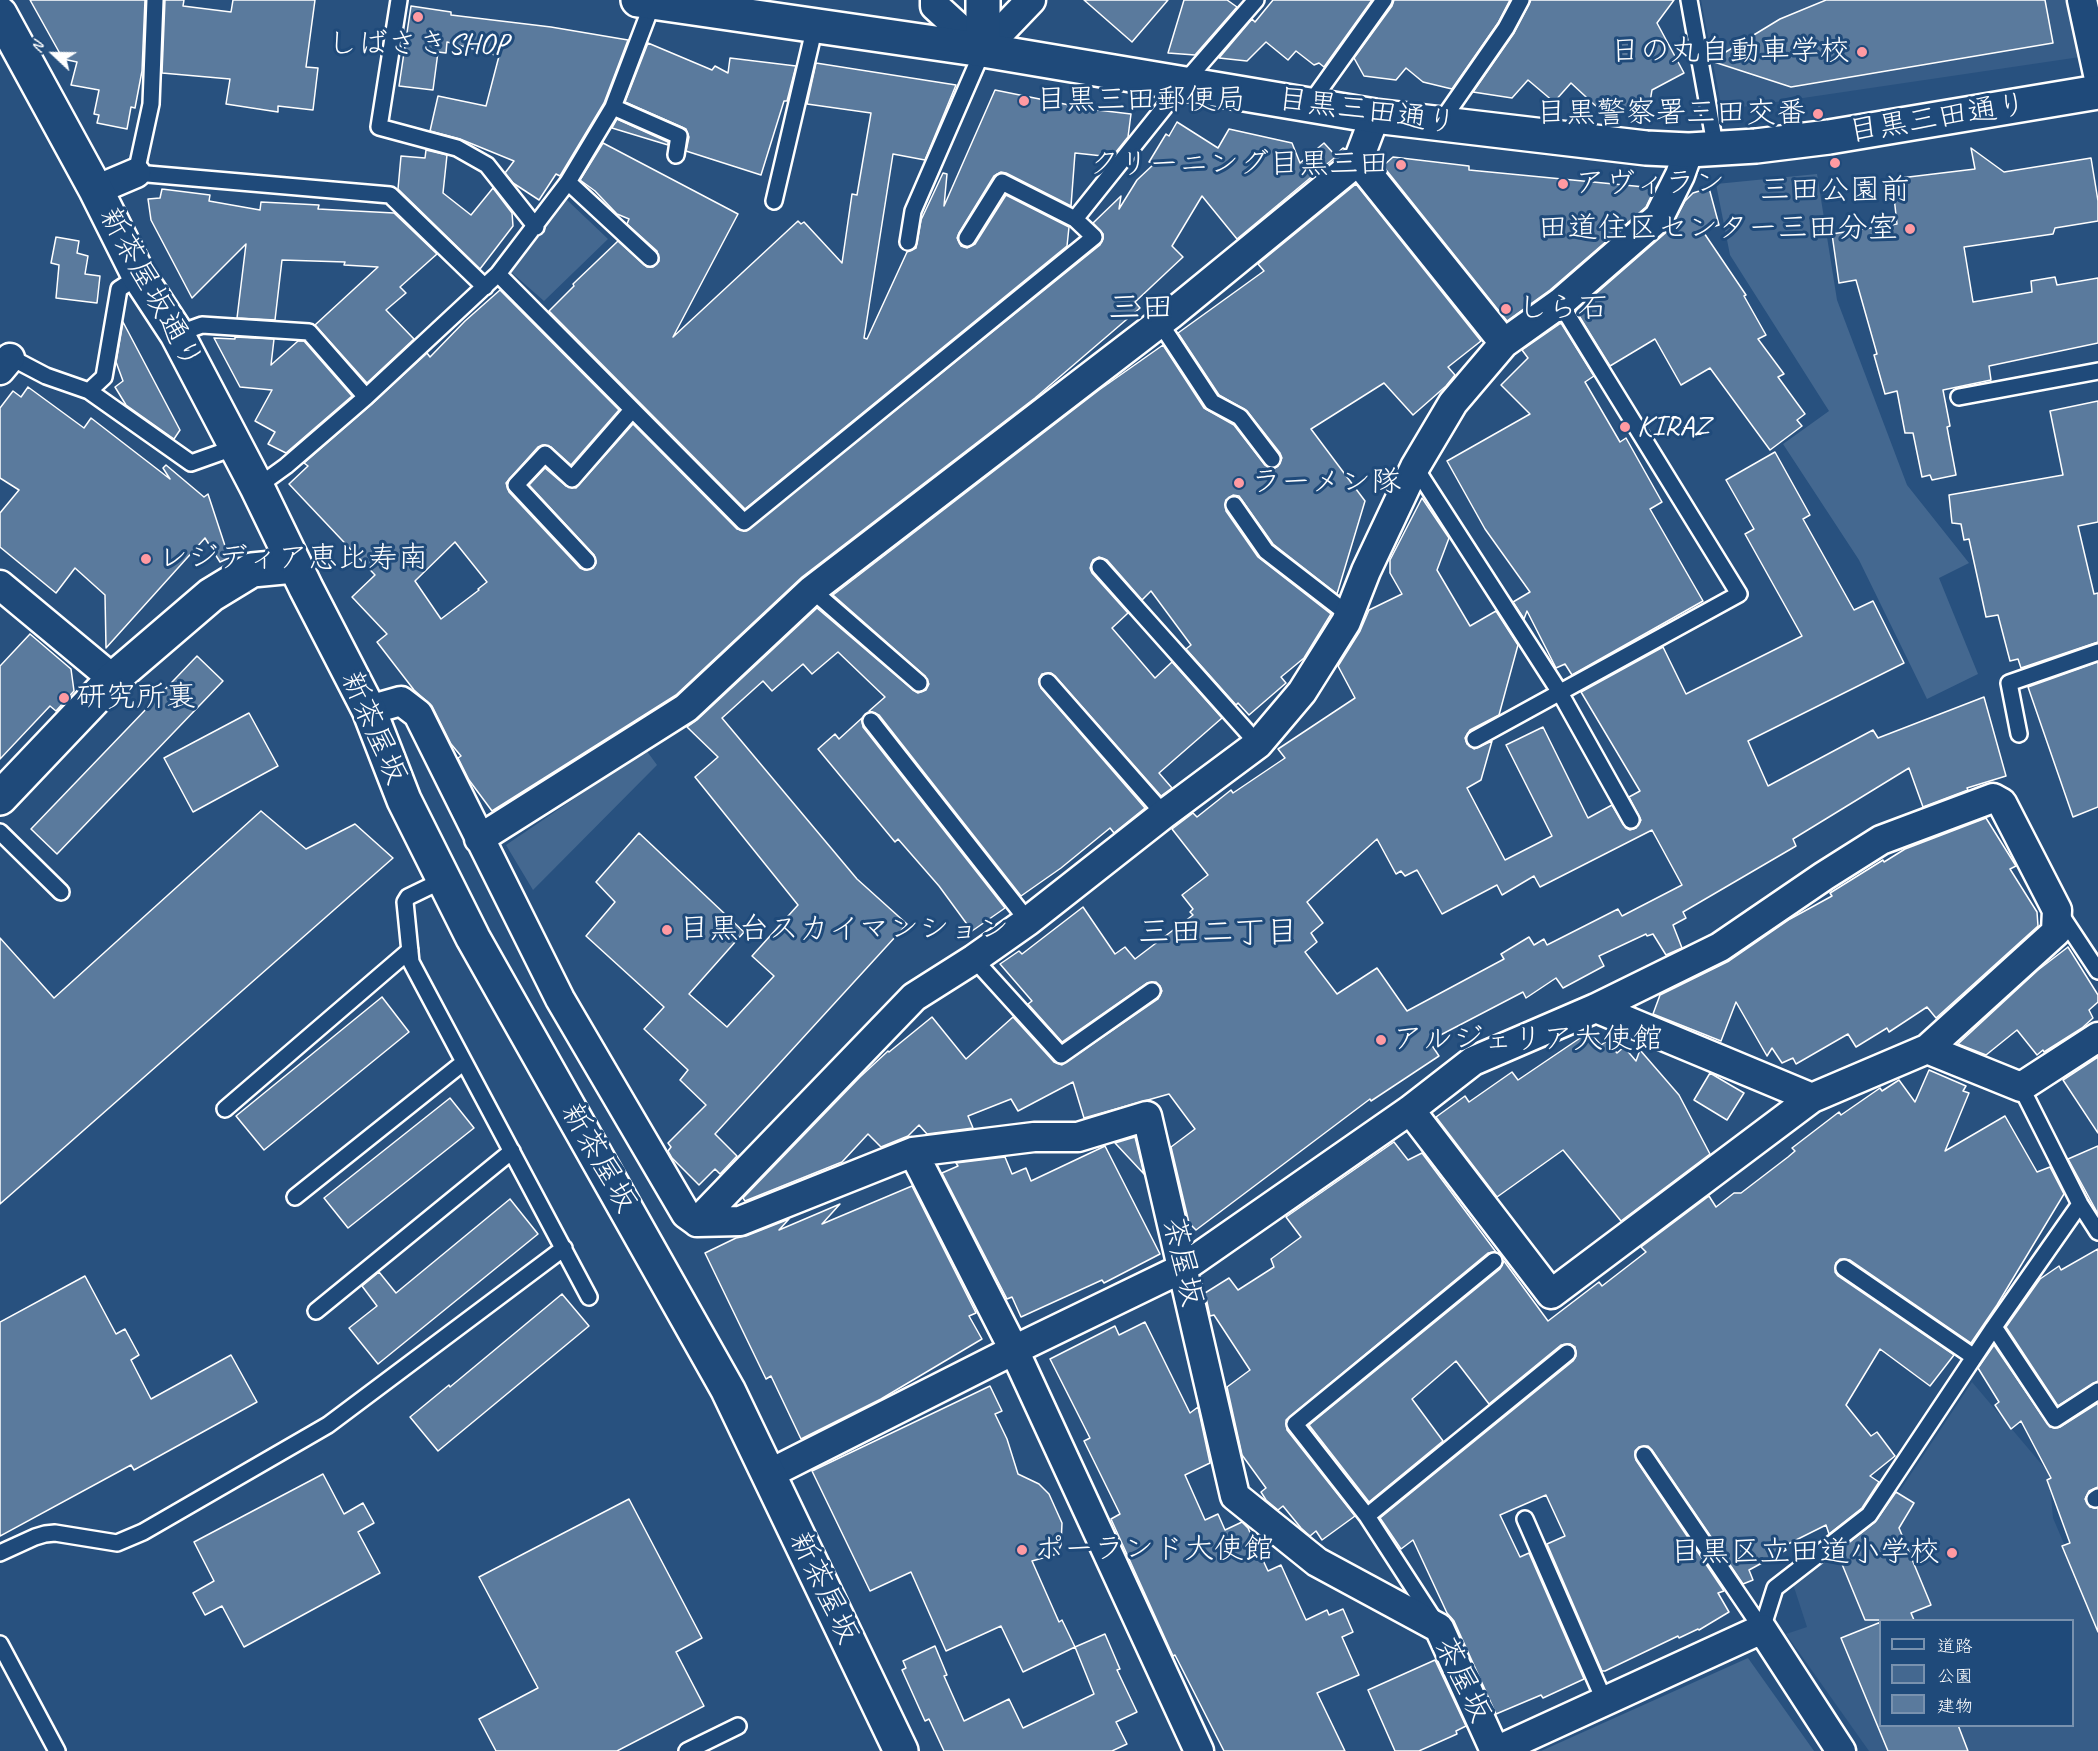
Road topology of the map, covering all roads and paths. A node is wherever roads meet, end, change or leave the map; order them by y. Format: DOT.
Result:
graph roads {
  1 [pos="155,0"];
  2 [pos="399,0"];
  3 [pos="935,0"];
  4 [pos="1031,0"];
  5 [pos="1256,0"];
  6 [pos="1384,0"];
  7 [pos="1521,0"];
  8 [pos="1689,0"];
  9 [pos="2082,0"];
  10 [pos="648,1"];
  11 [pos="983,1"];
  12 [pos="0,14"];
  13 [pos="815,26"];
  14 [pos="983,50"];
  15 [pos="2098,74"];
  16 [pos="1183,84"];
  17 [pos="2098,92"];
  18 [pos="1310,105"];
  19 [pos="613,107"];
  20 [pos="1375,116"];
  21 [pos="1440,123"];
  22 [pos="1702,150"];
  23 [pos="676,155"];
  24 [pos="1358,161"];
  25 [pos="136,173"];
  26 [pos="568,182"];
  27 [pos="96,190"];
  28 [pos="774,201"];
  29 [pos="1075,219"];
  30 [pos="536,227"];
  31 [pos="967,238"];
  32 [pos="908,242"];
  33 [pos="650,258"];
  34 [pos="498,274"];
  35 [pos="140,276"];
  36 [pos="485,287"];
  37 [pos="1560,303"];
  38 [pos="1160,323"];
  39 [pos="177,334"];
  40 [pos="1504,343"];
  41 [pos="3,359"];
  42 [pos="2098,371"];
  43 [pos="89,391"];
  44 [pos="366,397"];
  45 [pos="1959,397"];
  46 [pos="632,410"];
  47 [pos="236,447"];
  48 [pos="1272,459"];
  49 [pos="1415,467"];
  50 [pos="257,487"];
  51 [pos="1234,505"];
  52 [pos="587,561"];
  53 [pos="294,566"];
  54 [pos="1100,567"];
  55 [pos="0,585"];
  56 [pos="812,590"];
  57 [pos="1348,615"];
  58 [pos="2098,652"];
  59 [pos="113,679"];
  60 [pos="1048,682"];
  61 [pos="919,683"];
  62 [pos="1559,691"];
  63 [pos="369,710"];
  64 [pos="871,721"];
  65 [pos="2019,734"];
  66 [pos="1475,739"];
  67 [pos="1258,744"];
  68 [pos="0,798"];
  69 [pos="1164,814"];
  70 [pos="1631,820"];
  71 [pos="0,832"];
  72 [pos="479,839"];
  73 [pos="443,880"];
  74 [pos="61,892"];
  75 [pos="2057,910"];
  76 [pos="1028,921"];
  77 [pos="410,950"];
  78 [pos="974,959"];
  79 [pos="2098,971"];
  80 [pos="1152,991"];
  81 [pos="1596,1008"];
  82 [pos="2098,1037"];
  83 [pos="1927,1049"];
  84 [pos="464,1062"];
  85 [pos="2021,1087"];
  86 [pos="1812,1098"];
  87 [pos="225,1108"];
  88 [pos="1410,1110"];
  89 [pos="512,1151"];
  90 [pos="913,1152"];
  91 [pos="295,1197"];
  92 [pos="2080,1204"];
  93 [pos="697,1222"];
  94 [pos="2098,1232"];
  95 [pos="564,1248"];
  96 [pos="1494,1261"];
  97 [pos="1184,1268"];
  98 [pos="1844,1268"];
  99 [pos="589,1297"];
  100 [pos="316,1311"];
  101 [pos="1994,1327"];
  102 [pos="1014,1350"];
  103 [pos="1568,1353"];
  104 [pos="1974,1357"];
  105 [pos="2098,1391"];
  106 [pos="1644,1455"];
  107 [pos="769,1474"];
  108 [pos="1367,1516"];
  109 [pos="1525,1519"];
  110 [pos="0,1553"];
  111 [pos="1439,1629"];
  112 [pos="1762,1629"];
  113 [pos="0,1644"];
  114 [pos="1605,1702"];
  115 [pos="738,1726"];
  116 [pos="57,1751"];
  117 [pos="687,1751"];
  118 [pos="901,1751"];
  119 [pos="1199,1751"];
  120 [pos="1496,1751"];
  121 [pos="1841,1751"];
  1 -- 25 [label="lane"];
  2 -- 30 [label="lane"];
  3 -- 14 [label="street"];
  4 -- 14 [label="street"];
  5 -- 16 [label="lane"];
  6 -- 18 [label="lane"];
  7 -- 21 [label="lane"];
  8 -- 22 [label="lane"];
  9 -- 15 [label="street"];
  10 -- 13 [label="street, 目黒三田通り"];
  10 -- 19 [label="lane"];
  11 -- 14 [label="street"];
  12 -- 27 [label="street, 新茶屋坂通り"];
  13 -- 14 [label="street, 目黒三田通り"];
  13 -- 28 [label="lane"];
  14 -- 16 [label="street, 目黒三田通り"];
  14 -- 32 [label="lane"];
  16 -- 18 [label="street, 目黒三田通り"];
  16 -- 29 [label="lane"];
  17 -- 22 [label="street, 目黒三田通り"];
  18 -- 20 [label="street, 目黒三田通り"];
  19 -- 23 [label="lane"];
  19 -- 26 [label="lane"];
  20 -- 21 [label="street, 目黒三田通り"];
  20 -- 24 [label="street"];
  21 -- 22 [label="street, 目黒三田通り"];
  22 -- 37 [label="street"];
  24 -- 38 [label="street"];
  24 -- 40 [label="street"];
  25 -- 27 [label="street"];
  25 -- 36 [label="lane"];
  26 -- 30 [label="lane"];
  26 -- 33 [label="lane"];
  27 -- 35 [label="street, 新茶屋坂通り"];
  29 -- 31 [label="lane"];
  29 -- 46 [label="lane"];
  30 -- 34 [label="lane"];
  34 -- 36 [label="lane"];
  34 -- 46 [label="lane"];
  35 -- 39 [label="street, 新茶屋坂通り"];
  35 -- 43 [label="lane"];
  36 -- 44 [label="lane"];
  37 -- 40 [label="street"];
  37 -- 62 [label="lane"];
  38 -- 48 [label="lane"];
  38 -- 56 [label="street"];
  39 -- 44 [label="lane"];
  39 -- 47 [label="street, 新茶屋坂通り"];
  40 -- 49 [label="street"];
  41 -- 43 [label="lane"];
  42 -- 45 [label="lane"];
  43 -- 47 [label="lane"];
  44 -- 50 [label="lane"];
  46 -- 52 [label="lane"];
  47 -- 50 [label="street, 新茶屋坂通り"];
  49 -- 57 [label="street"];
  49 -- 62 [label="lane"];
  50 -- 53 [label="street, 新茶屋坂通り"];
  51 -- 57 [label="lane"];
  53 -- 59 [label="street"];
  53 -- 63 [label="street, 新茶屋坂"];
  54 -- 67 [label="lane"];
  55 -- 59 [label="street"];
  56 -- 61 [label="lane"];
  56 -- 72 [label="street"];
  57 -- 67 [label="street"];
  58 -- 65 [label="lane"];
  59 -- 68 [label="street"];
  60 -- 69 [label="lane"];
  62 -- 66 [label="lane"];
  62 -- 70 [label="lane"];
  63 -- 72 [label="street"];
  63 -- 73 [label="street, 新茶屋坂"];
  64 -- 76 [label="lane"];
  67 -- 69 [label="street"];
  69 -- 76 [label="street"];
  71 -- 74 [label="lane"];
  72 -- 93 [label="street"];
  73 -- 77 [label="lane"];
  73 -- 107 [label="street, 新茶屋坂"];
  75 -- 79 [label="lane"];
  75 -- 81 [label="street"];
  75 -- 83 [label="street"];
  76 -- 78 [label="street"];
  77 -- 84 [label="lane"];
  77 -- 87 [label="lane"];
  78 -- 80 [label="lane"];
  78 -- 93 [label="street"];
  81 -- 86 [label="street"];
  81 -- 88 [label="street"];
  82 -- 85 [label="street"];
  83 -- 85 [label="street"];
  83 -- 86 [label="street"];
  84 -- 89 [label="lane"];
  84 -- 91 [label="lane"];
  85 -- 92 [label="lane"];
  86 -- 88 [label="street"];
  88 -- 97 [label="street"];
  89 -- 95 [label="lane"];
  89 -- 100 [label="lane"];
  90 -- 93 [label="street, 茶屋坂"];
  90 -- 97 [label="street, 茶屋坂"];
  90 -- 102 [label="street"];
  92 -- 94 [label="lane"];
  92 -- 101 [label="lane"];
  95 -- 99 [label="lane"];
  95 -- 110 [label="lane"];
  96 -- 108 [label="lane"];
  97 -- 102 [label="street"];
  97 -- 111 [label="street, 茶屋坂"];
  98 -- 104 [label="lane"];
  101 -- 104 [label="lane"];
  101 -- 105 [label="lane"];
  102 -- 107 [label="street"];
  102 -- 119 [label="street"];
  103 -- 108 [label="lane"];
  104 -- 112 [label="lane"];
  106 -- 112 [label="lane"];
  107 -- 118 [label="street, 新茶屋坂"];
  108 -- 111 [label="lane"];
  109 -- 114 [label="lane"];
  111 -- 120 [label="street, 茶屋坂"];
  112 -- 114 [label="street"];
  112 -- 121 [label="street"];
  113 -- 116 [label="lane"];
  114 -- 120 [label="street"];
  115 -- 117 [label="lane"];
}
